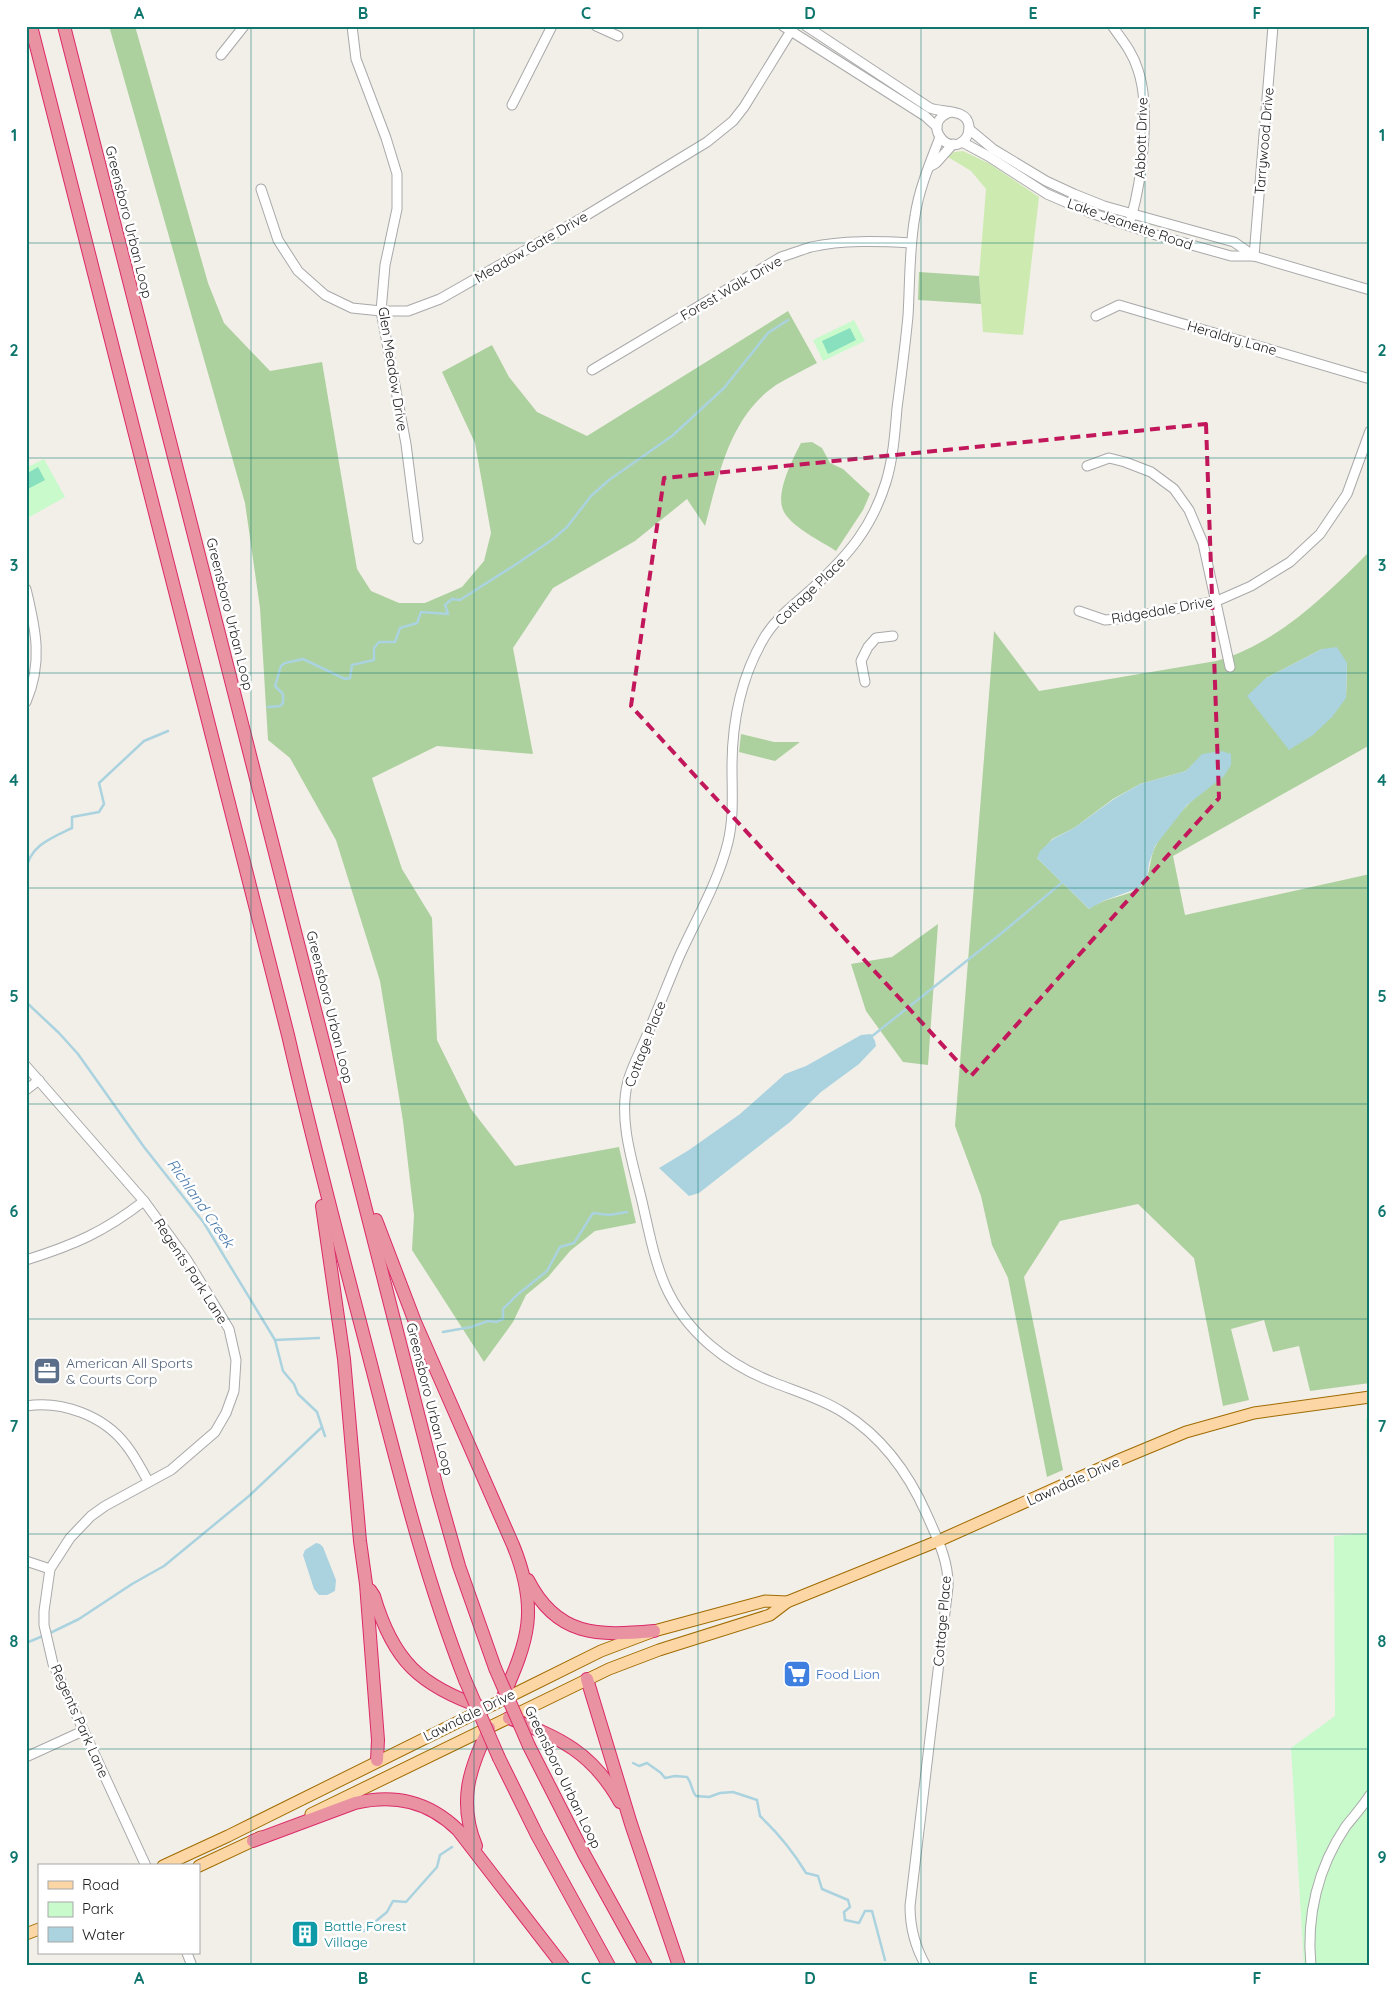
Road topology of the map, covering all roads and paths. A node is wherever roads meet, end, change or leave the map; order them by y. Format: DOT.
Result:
graph roads {
  1 [pos="30,26"];
  2 [pos="64,26"];
  3 [pos="244,26"];
  4 [pos="352,26"];
  5 [pos="552,26"];
  6 [pos="596,26"];
  7 [pos="806,26"];
  8 [pos="1274,26"];
  9 [pos="1113,27"];
  10 [pos="789,28"];
  11 [pos="618,36"];
  12 [pos="221,55"];
  13 [pos="512,105"];
  14 [pos="951,112"];
  15 [pos="937,127"];
  16 [pos="969,129"];
  17 [pos="940,137"];
  18 [pos="962,142"];
  19 [pos="953,144"];
  20 [pos="929,167"];
  21 [pos="261,190"];
  22 [pos="1132,214"];
  23 [pos="1129,226"];
  24 [pos="911,243"];
  25 [pos="1254,256"];
  26 [pos="1370,290"];
  27 [pos="381,311"];
  28 [pos="1096,316"];
  29 [pos="592,370"];
  30 [pos="1370,378"];
  31 [pos="1370,430"];
  32 [pos="1087,466"];
  33 [pos="418,539"];
  34 [pos="26,589"];
  35 [pos="1216,601"];
  36 [pos="1079,612"];
  37 [pos="893,636"];
  38 [pos="1230,667"];
  39 [pos="865,682"];
  40 [pos="26,702"];
  41 [pos="26,1066"];
  42 [pos="39,1080"];
  43 [pos="26,1090"];
  44 [pos="311,1134"];
  45 [pos="353,1159"];
  46 [pos="144,1201"];
  47 [pos="26,1260"];
  48 [pos="1370,1397"];
  49 [pos="26,1406"];
  50 [pos="148,1481"];
  51 [pos="938,1541"];
  52 [pos="26,1561"];
  53 [pos="522,1568"];
  54 [pos="50,1569"];
  55 [pos="366,1584"];
  56 [pos="787,1602"];
  57 [pos="654,1631"];
  58 [pos="587,1679"];
  59 [pos="502,1699"];
  60 [pos="490,1710"];
  61 [pos="509,1718"];
  62 [pos="489,1728"];
  63 [pos="83,1731"];
  64 [pos="26,1758"];
  65 [pos="378,1760"];
  66 [pos="1370,1795"];
  67 [pos="632,1824"];
  68 [pos="253,1841"];
  69 [pos="482,1860"];
  70 [pos="145,1864"];
  71 [pos="168,1864"];
  72 [pos="200,1866"];
  73 [pos="38,1928"];
  74 [pos="26,1934"];
  75 [pos="186,1954"];
  76 [pos="192,1966"];
  77 [pos="562,1966"];
  78 [pos="608,1966"];
  79 [pos="646,1966"];
  80 [pos="679,1966"];
  81 [pos="926,1966"];
  82 [pos="1311,1966"];
  1 -- 44 [label="highway"];
  2 -- 45 [label="highway, Greensboro Urban Loop"];
  3 -- 12 [label="street"];
  4 -- 27 [label="street, Glen Meadow Drive"];
  5 -- 13 [label="street"];
  6 -- 11 [label="street"];
  7 -- 14 [label="street"];
  8 -- 25 [label="street, Tarrywood Drive"];
  9 -- 22 [label="street, Abbott Drive"];
  10 -- 15 [label="street"];
  10 -- 27 [label="street, Meadow Gate Drive"];
  14 -- 15 [label="street"];
  14 -- 16 [label="street"];
  15 -- 17 [label="street"];
  16 -- 18 [label="street"];
  16 -- 22 [label="street, Lake Jeanette Road"];
  17 -- 19 [label="street"];
  17 -- 20 [label="street, Cottage Place"];
  18 -- 19 [label="street"];
  18 -- 23 [label="street, Lake Jeanette Road"];
  19 -- 20 [label="street"];
  20 -- 24 [label="street, Cottage Place"];
  21 -- 27 [label="street, Meadow Gate Drive"];
  22 -- 23 [label="street, Abbott Drive"];
  22 -- 25 [label="street, Lake Jeanette Road"];
  23 -- 25 [label="street, Lake Jeanette Road"];
  24 -- 29 [label="street, Forest Walk Drive"];
  24 -- 51 [label="street, Cottage Place"];
  25 -- 26 [label="street, Lake Jeanette Road"];
  27 -- 33 [label="street, Glen Meadow Drive"];
  28 -- 30 [label="street, Heraldry Lane"];
  31 -- 35 [label="street, Ridgedale Drive"];
  32 -- 35 [label="street"];
  34 -- 40 [label="street"];
  35 -- 36 [label="street, Ridgedale Drive"];
  35 -- 38 [label="street"];
  37 -- 39 [label="street"];
  41 -- 42 [label="street, Regents Park Lane"];
  42 -- 43 [label="street"];
  42 -- 46 [label="street, Regents Park Lane"];
  44 -- 55 [label="highway"];
  44 -- 78 [label="highway, bridge"];
  45 -- 53 [label="highway"];
  45 -- 79 [label="highway, Greensboro Urban Loop, bridge"];
  46 -- 47 [label="street"];
  46 -- 50 [label="street, Regents Park Lane"];
  48 -- 51 [label="main road, Lawndale Drive"];
  49 -- 50 [label="street"];
  50 -- 54 [label="street, Regents Park Lane"];
  51 -- 56 [label="main road, Lawndale Drive"];
  51 -- 81 [label="street, Cottage Place"];
  52 -- 54 [label="street"];
  53 -- 57 [label="highway"];
  53 -- 59 [label="highway"];
  54 -- 63 [label="street, Regents Park Lane"];
  55 -- 60 [label="highway"];
  55 -- 65 [label="highway"];
  56 -- 57 [label="main road, Lawndale Drive"];
  56 -- 58 [label="main road, Lawndale Drive"];
  57 -- 59 [label="main road, Lawndale Drive"];
  58 -- 61 [label="main road, Lawndale Drive"];
  58 -- 67 [label="highway"];
  59 -- 60 [label="main road, Lawndale Drive"];
  60 -- 61 [label="main road"];
  60 -- 62 [label="main road"];
  60 -- 65 [label="main road, Lawndale Drive"];
  61 -- 62 [label="main road, Lawndale Drive"];
  61 -- 67 [label="highway"];
  62 -- 68 [label="main road, Lawndale Drive"];
  62 -- 69 [label="highway"];
  63 -- 64 [label="street"];
  63 -- 70 [label="street, Regents Park Lane"];
  65 -- 71 [label="main road, Lawndale Drive"];
  66 -- 82 [label="street"];
  67 -- 80 [label="highway"];
  68 -- 69 [label="highway"];
  68 -- 72 [label="main road, Lawndale Drive"];
  69 -- 77 [label="highway"];
  73 -- 74 [label="main road"];
  75 -- 76 [label="street"];
}
